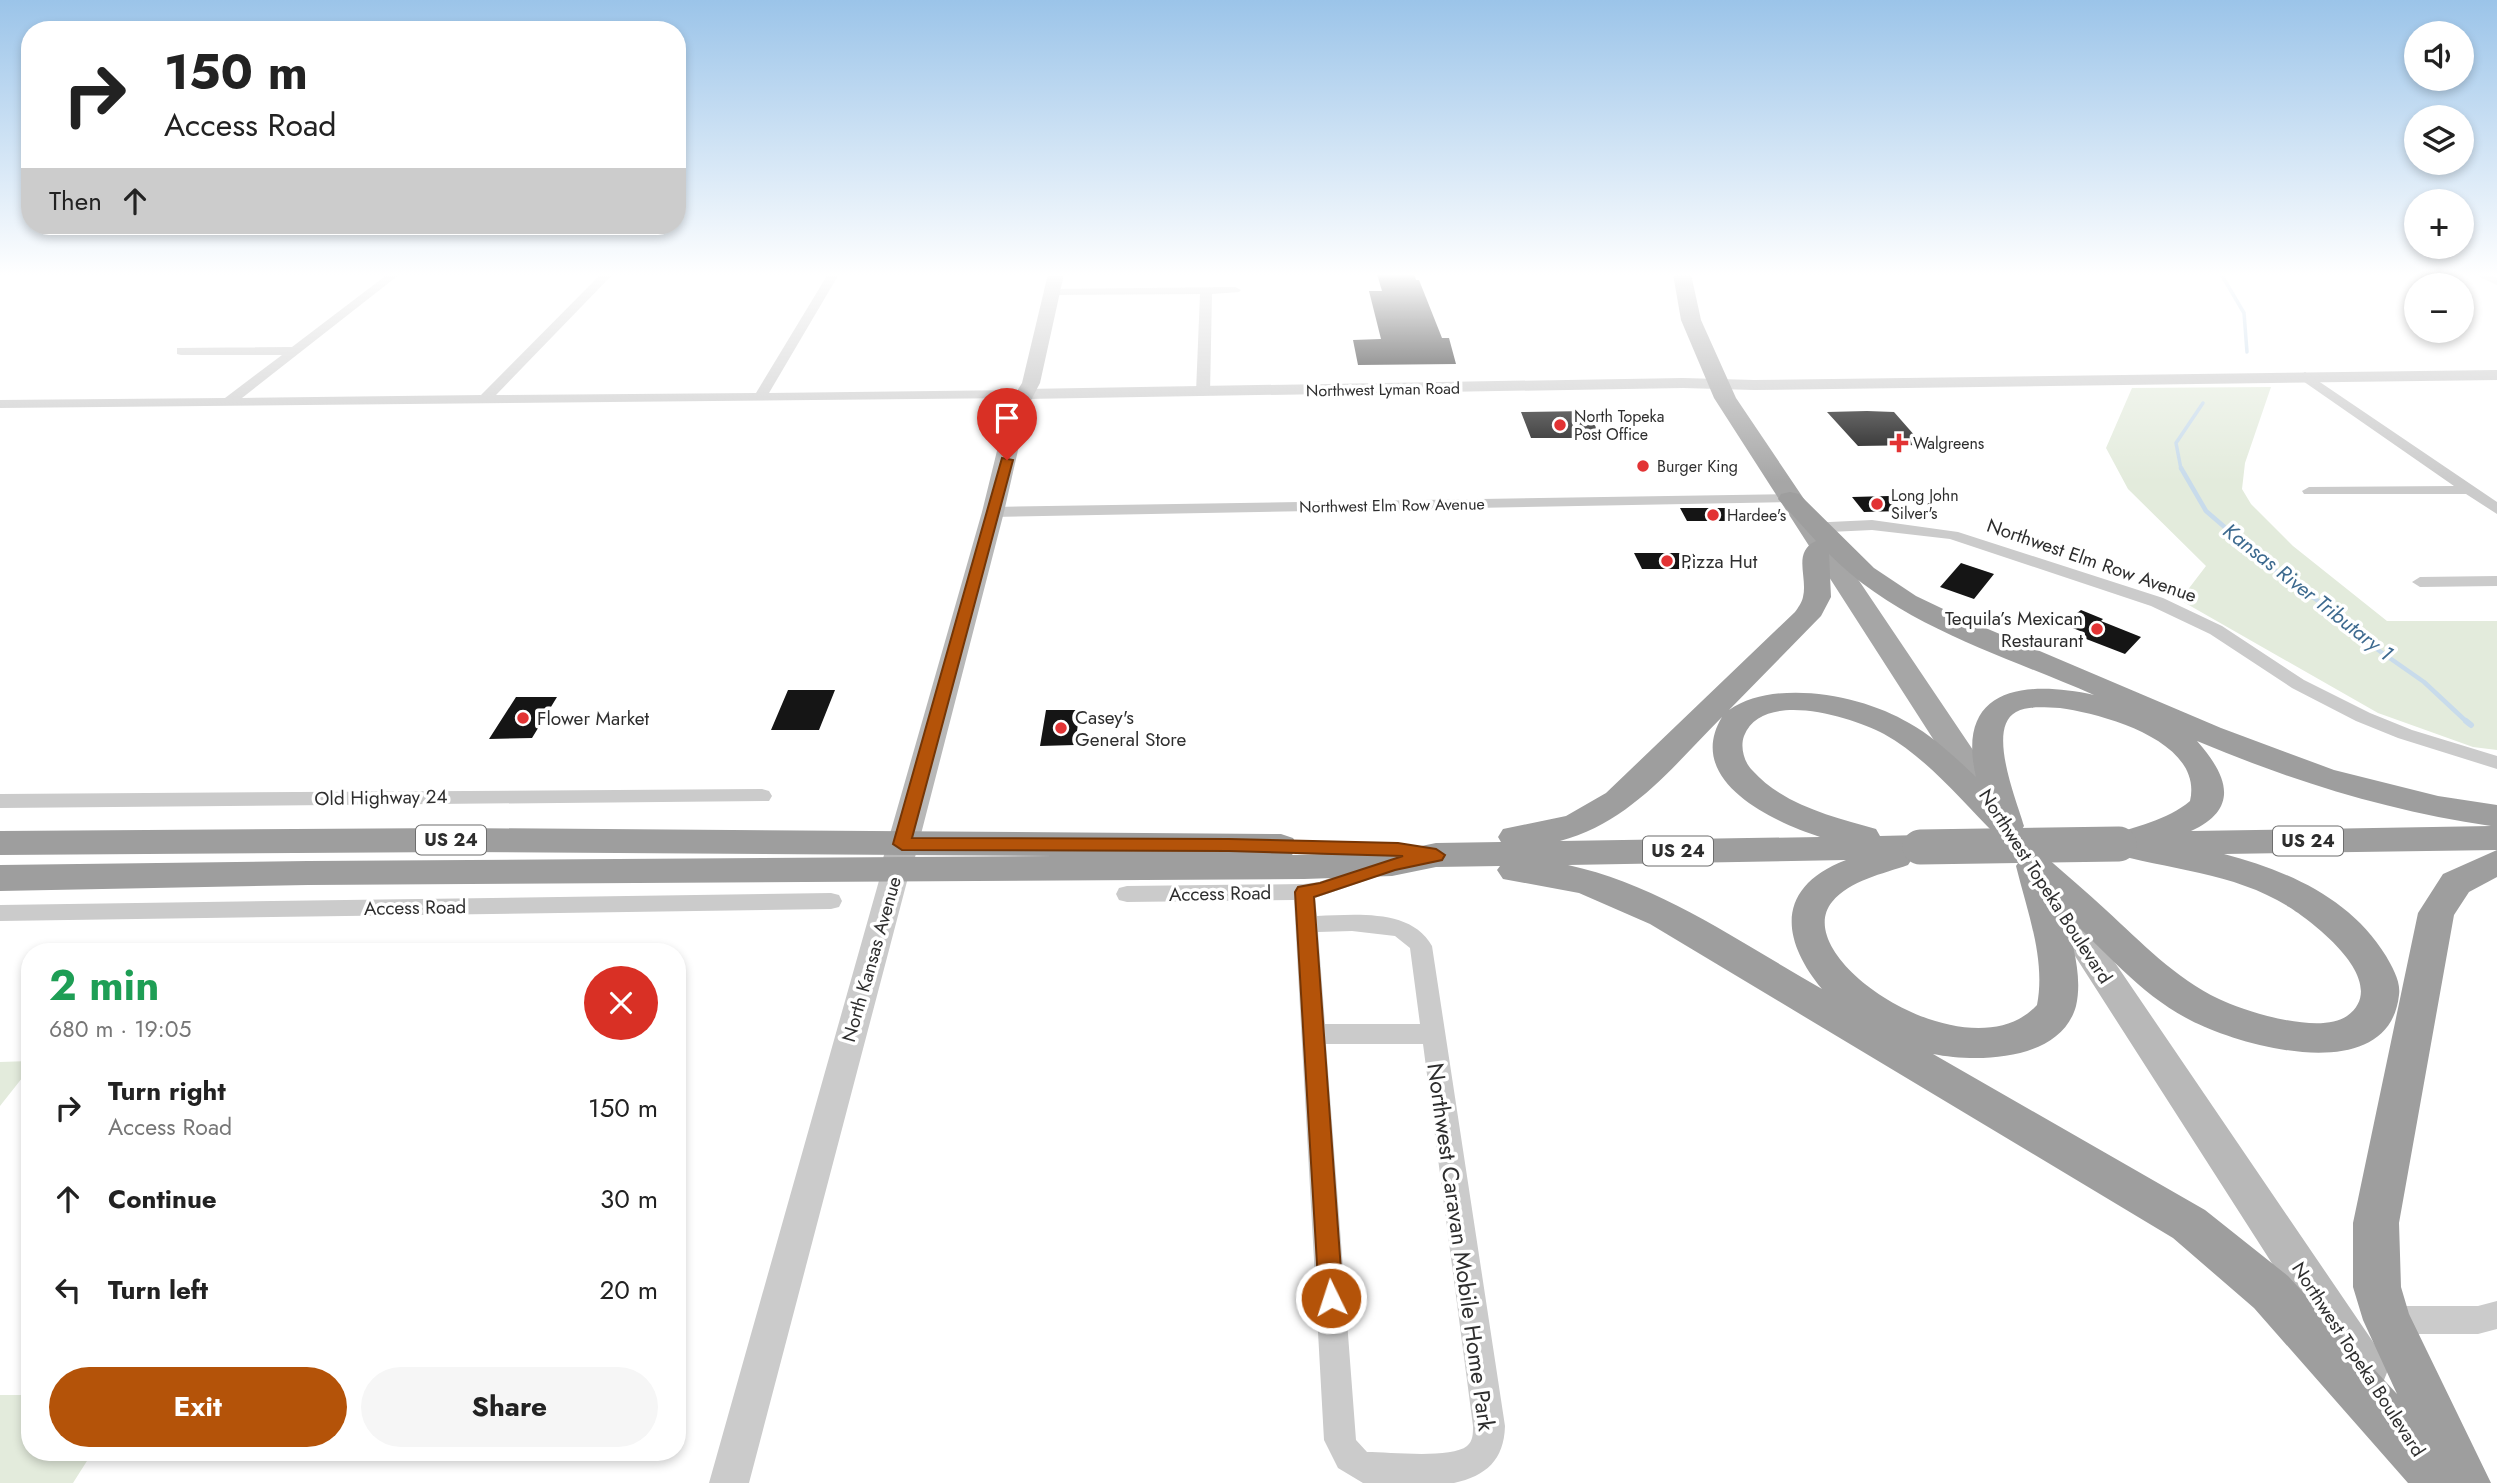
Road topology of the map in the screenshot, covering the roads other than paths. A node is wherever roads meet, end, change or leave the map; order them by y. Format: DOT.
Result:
graph roads {
  1 [pos="305,343"];
  2 [pos="540,343"];
  3 [pos="792,343"];
  4 [pos="1040,343"];
  5 [pos="1204,343"];
  6 [pos="1701,343"];
  7 [pos="181,351"];
  8 [pos="295,351"];
  9 [pos="2497,375"];
  10 [pos="2305,376"];
  11 [pos="1718,384"];
  12 [pos="1203,392"];
  13 [pos="1025,394"];
  14 [pos="759,397"];
  15 [pos="483,401"];
  16 [pos="227,403"];
  17 [pos="0,404"];
  18 [pos="2469,490"];
  19 [pos="2309,491"];
  20 [pos="1790,499"];
  21 [pos="2497,509"];
  22 [pos="993,512"];
  23 [pos="1816,534"];
  24 [pos="2497,581"];
  25 [pos="2420,582"];
  26 [pos="2497,763"];
  27 [pos="762,796"];
  28 [pos="0,802"];
  29 [pos="2497,816"];
  30 [pos="2007,826"];
  31 [pos="2497,838"];
  32 [pos="0,844"];
  33 [pos="2119,844"];
  34 [pos="1920,847"];
  35 [pos="1395,856"];
  36 [pos="899,857"];
  37 [pos="2497,862"];
  38 [pos="2034,866"];
  39 [pos="0,878"];
  40 [pos="1304,892"];
  41 [pos="1127,894"];
  42 [pos="831,901"];
  43 [pos="0,913"];
  44 [pos="1306,924"];
  45 [pos="1314,1034"];
  46 [pos="1433,1034"];
  47 [pos="2497,1315"];
  48 [pos="2387,1320"];
  49 [pos="2447,1480"];
  50 [pos="729,1483"];
  1 -- 8 [label="street"];
  2 -- 15 [label="street"];
  3 -- 14 [label="street"];
  4 -- 13 [label="main road, North Kansas Avenue"];
  5 -- 12 [label="street"];
  6 -- 11 [label="main road"];
  7 -- 8 [label="street"];
  8 -- 16 [label="street"];
  9 -- 10 [label="street, Northwest Lyman Road"];
  10 -- 11 [label="street, Northwest Lyman Road"];
  10 -- 18 [label="street"];
  11 -- 12 [label="street, Northwest Lyman Road"];
  11 -- 20 [label="main road"];
  12 -- 13 [label="street, Northwest Lyman Road"];
  13 -- 14 [label="street"];
  13 -- 22 [label="main road, North Kansas Avenue"];
  14 -- 15 [label="street"];
  15 -- 16 [label="street"];
  16 -- 17 [label="street"];
  18 -- 19 [label="street"];
  18 -- 21 [label="street"];
  20 -- 22 [label="street, Northwest Elm Row Avenue"];
  20 -- 23 [label="highway"];
  22 -- 36 [label="main road, North Kansas Avenue"];
  23 -- 26 [label="street, Northwest Elm Row Avenue"];
  23 -- 29 [label="highway"];
  23 -- 30 [label="main road, Northwest Topeka Boulevard"];
  23 -- 35 [label="highway"];
  24 -- 25 [label="street"];
  27 -- 28 [label="street, Old Highway 24"];
  30 -- 33 [label="highway"];
  30 -- 34 [label="highway"];
  30 -- 38 [label="main road, Northwest Topeka Boulevard"];
  31 -- 33 [label="highway, US 24"];
  32 -- 36 [label="highway, US 24"];
  33 -- 34 [label="highway, US 24, bridge"];
  33 -- 38 [label="highway"];
  34 -- 35 [label="highway, US 24"];
  34 -- 38 [label="highway"];
  35 -- 36 [label="highway, US 24"];
  35 -- 40 [label="street, Access Road"];
  35 -- 49 [label="highway"];
  36 -- 39 [label="highway, US 24"];
  36 -- 50 [label="street, North Kansas Avenue"];
  37 -- 48 [label="highway"];
  38 -- 49 [label="main road, Northwest Topeka Boulevard"];
  40 -- 41 [label="street, Access Road"];
  40 -- 44 [label="street, Northwest Caravan Mobile Home Park"];
  42 -- 43 [label="street, Access Road"];
  44 -- 45 [label="street, Northwest Caravan Mobile Home Park"];
  44 -- 46 [label="street, Northwest Caravan Mobile Home Park"];
  45 -- 46 [label="street"];
  45 -- 46 [label="street, Northwest Caravan Mobile Home Park"];
  47 -- 48 [label="street"];
  48 -- 49 [label="highway"];
}
